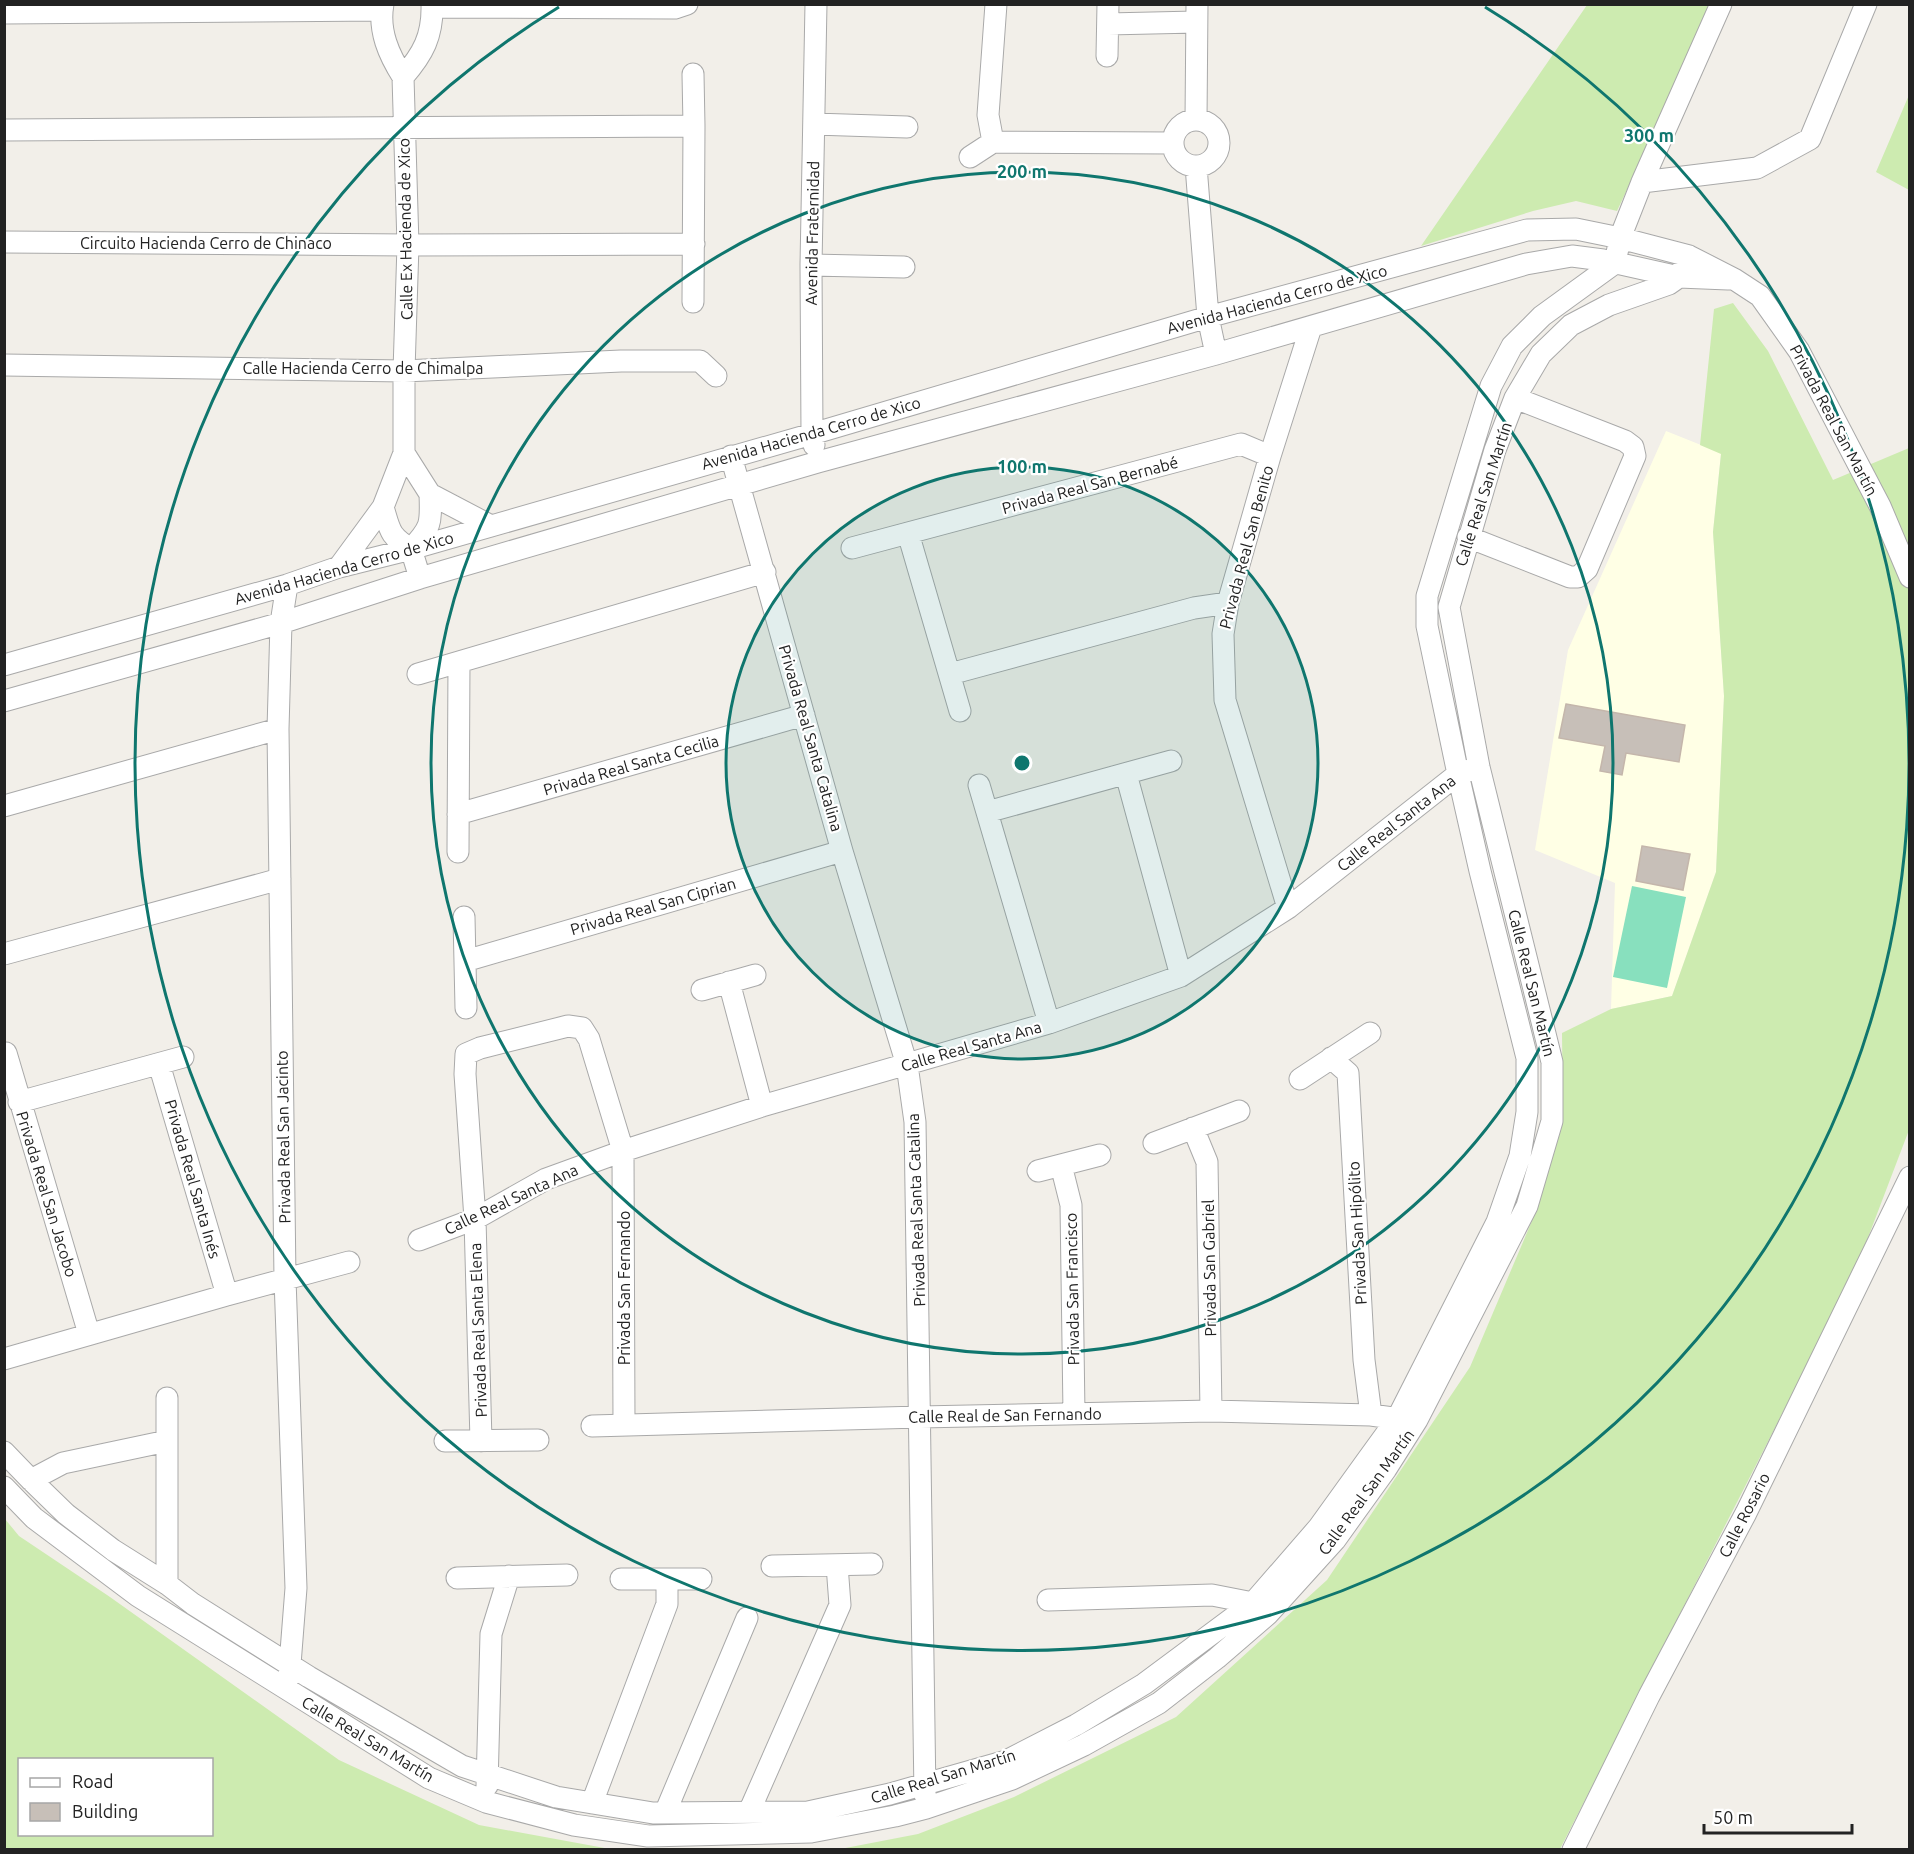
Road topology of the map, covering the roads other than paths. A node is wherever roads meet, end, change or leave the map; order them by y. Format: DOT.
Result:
graph roads {
  1 [pos="687,4"];
  2 [pos="816,4"];
  3 [pos="996,4"];
  4 [pos="1721,4"];
  5 [pos="1866,4"];
  6 [pos="433,6"];
  7 [pos="382,7"];
  8 [pos="4,13"];
  9 [pos="1196,13"];
  10 [pos="1108,14"];
  11 [pos="1107,56"];
  12 [pos="693,74"];
  13 [pos="403,77"];
  14 [pos="1197,120"];
  15 [pos="814,124"];
  16 [pos="694,126"];
  17 [pos="907,126"];
  18 [pos="404,129"];
  19 [pos="4,130"];
  20 [pos="993,142"];
  21 [pos="1173,143"];
  22 [pos="970,157"];
  23 [pos="1196,166"];
  24 [pos="1642,182"];
  25 [pos="1620,238"];
  26 [pos="4,242"];
  27 [pos="694,244"];
  28 [pos="408,245"];
  29 [pos="1689,256"];
  30 [pos="1615,263"];
  31 [pos="811,265"];
  32 [pos="904,267"];
  33 [pos="1679,278"];
  34 [pos="1734,279"];
  35 [pos="693,302"];
  36 [pos="1208,317"];
  37 [pos="1311,327"];
  38 [pos="1216,354"];
  39 [pos="4,364"];
  40 [pos="404,371"];
  41 [pos="716,376"];
  42 [pos="1515,398"];
  43 [pos="812,434"];
  44 [pos="404,453"];
  45 [pos="731,456"];
  46 [pos="1270,456"];
  47 [pos="818,462"];
  48 [pos="740,486"];
  49 [pos="430,494"];
  50 [pos="383,507"];
  51 [pos="491,526"];
  52 [pos="908,533"];
  53 [pos="1468,537"];
  54 [pos="852,548"];
  55 [pos="411,549"];
  56 [pos="339,567"];
  57 [pos="765,572"];
  58 [pos="1910,577"];
  59 [pos="420,578"];
  60 [pos="287,585"];
  61 [pos="1228,603"];
  62 [pos="281,623"];
  63 [pos="459,662"];
  64 [pos="4,665"];
  65 [pos="418,674"];
  66 [pos="950,674"];
  67 [pos="4,701"];
  68 [pos="960,711"];
  69 [pos="804,715"];
  70 [pos="278,729"];
  71 [pos="1171,761"];
  72 [pos="1479,767"];
  73 [pos="1126,774"];
  74 [pos="1458,774"];
  75 [pos="979,785"];
  76 [pos="4,806"];
  77 [pos="987,812"];
  78 [pos="458,814"];
  79 [pos="842,851"];
  80 [pos="458,852"];
  81 [pos="280,879"];
  82 [pos="1288,908"];
  83 [pos="464,916"];
  84 [pos="4,954"];
  85 [pos="465,961"];
  86 [pos="755,975"];
  87 [pos="1181,976"];
  88 [pos="729,982"];
  89 [pos="702,990"];
  90 [pos="466,1008"];
  91 [pos="1049,1023"];
  92 [pos="1370,1033"];
  93 [pos="6,1053"];
  94 [pos="183,1057"];
  95 [pos="1331,1058"];
  96 [pos="159,1064"];
  97 [pos="907,1065"];
  98 [pos="1300,1079"];
  99 [pos="19,1102"];
  100 [pos="762,1106"];
  101 [pos="1239,1112"];
  102 [pos="1193,1128"];
  103 [pos="1154,1143"];
  104 [pos="623,1151"];
  105 [pos="1100,1155"];
  106 [pos="1061,1165"];
  107 [pos="1038,1171"];
  108 [pos="1910,1177"];
  109 [pos="475,1219"];
  110 [pos="419,1240"];
  111 [pos="349,1262"];
  112 [pos="285,1279"];
  113 [pos="227,1295"];
  114 [pos="89,1334"];
  115 [pos="4,1359"];
  116 [pos="167,1398"];
  117 [pos="1211,1411"];
  118 [pos="1074,1413"];
  119 [pos="1371,1415"];
  120 [pos="920,1417"];
  121 [pos="1407,1419"];
  122 [pos="624,1425"];
  123 [pos="592,1426"];
  124 [pos="538,1440"];
  125 [pos="167,1441"];
  126 [pos="445,1441"];
  127 [pos="481,1441"];
  128 [pos="4,1452"];
  129 [pos="31,1480"];
  130 [pos="4,1487"];
  131 [pos="872,1564"];
  132 [pos="837,1565"];
  133 [pos="772,1566"];
  134 [pos="567,1575"];
  135 [pos="509,1576"];
  136 [pos="457,1578"];
  137 [pos="621,1579"];
  138 [pos="701,1579"];
  139 [pos="667,1580"];
  140 [pos="167,1584"];
  141 [pos="1048,1600"];
  142 [pos="1253,1603"];
  143 [pos="747,1618"];
  144 [pos="291,1666"];
  145 [pos="287,1690"];
  146 [pos="488,1775"];
  147 [pos="924,1784"];
  148 [pos="486,1802"];
  149 [pos="592,1803"];
  150 [pos="926,1808"];
  151 [pos="748,1812"];
  152 [pos="665,1813"];
  153 [pos="1573,1850"];
  1 -- 6 [label="street"];
  2 -- 15 [label="street, Avenida Fraternidad"];
  3 -- 20 [label="street"];
  4 -- 24 [label="street"];
  5 -- 24 [label="street"];
  6 -- 13 [label="street"];
  7 -- 8 [label="street"];
  7 -- 13 [label="street, Calle Ex Hacienda de Xico"];
  9 -- 10 [label="street"];
  9 -- 14 [label="street"];
  10 -- 11 [label="street"];
  12 -- 16 [label="street"];
  13 -- 18 [label="street, Calle Ex Hacienda de Xico"];
  14 -- 21 [label="street"];
  14 -- 23 [label="street"];
  15 -- 17 [label="street"];
  15 -- 31 [label="street, Avenida Fraternidad"];
  16 -- 18 [label="street"];
  16 -- 27 [label="street"];
  18 -- 19 [label="street"];
  18 -- 28 [label="street, Calle Ex Hacienda de Xico"];
  20 -- 21 [label="street"];
  20 -- 22 [label="street"];
  21 -- 23 [label="street"];
  23 -- 36 [label="street"];
  24 -- 25 [label="street"];
  25 -- 29 [label="street, Privada Real San Martín"];
  25 -- 30 [label="street"];
  25 -- 36 [label="street, Avenida Hacienda Cerro de Xico"];
  26 -- 28 [label="street, Circuito Hacienda Cerro de Chinaco"];
  27 -- 28 [label="street, Circuito Hacienda Cerro de Chinaco"];
  27 -- 35 [label="street"];
  28 -- 40 [label="street, Calle Ex Hacienda de Xico"];
  29 -- 33 [label="street"];
  29 -- 34 [label="street, Privada Real San Martín"];
  30 -- 33 [label="street"];
  30 -- 37 [label="street, Avenida Hacienda Cerro de Xico"];
  30 -- 74 [label="street, Calle Real San Martín"];
  31 -- 32 [label="street"];
  31 -- 43 [label="street, Avenida Fraternidad"];
  33 -- 34 [label="street"];
  33 -- 42 [label="street, Calle Real San Martín"];
  34 -- 58 [label="street, Privada Real San Martín"];
  36 -- 38 [label="street"];
  36 -- 43 [label="street, Avenida Hacienda Cerro de Xico"];
  37 -- 38 [label="street, Avenida Hacienda Cerro de Xico"];
  37 -- 46 [label="street, Privada Real San Benito"];
  38 -- 47 [label="street, Avenida Hacienda Cerro de Xico"];
  39 -- 40 [label="street, Calle Hacienda Cerro de Chimalpa"];
  40 -- 41 [label="street, Calle Hacienda Cerro de Chimalpa"];
  40 -- 44 [label="street, Calle Ex Hacienda de Xico"];
  42 -- 53 [label="street, Calle Real San Martín"];
  42 -- 53 [label="street"];
  43 -- 45 [label="street, Avenida Hacienda Cerro de Xico"];
  43 -- 47 [label="street, Avenida Fraternidad"];
  44 -- 49 [label="street"];
  44 -- 50 [label="street, Calle Ex Hacienda de Xico"];
  45 -- 48 [label="street, Privada Real Santa Catalina"];
  45 -- 51 [label="street, Avenida Hacienda Cerro de Xico"];
  46 -- 52 [label="street, Privada Real San Bernabé"];
  46 -- 61 [label="street, Privada Real San Benito"];
  47 -- 48 [label="street, Avenida Hacienda Cerro de Xico"];
  48 -- 57 [label="street, Privada Real Santa Catalina"];
  48 -- 59 [label="street, Avenida Hacienda Cerro de Xico"];
  49 -- 51 [label="street"];
  49 -- 55 [label="street"];
  50 -- 55 [label="street"];
  50 -- 56 [label="street, Calle Ex Hacienda de Xico"];
  51 -- 55 [label="street, Avenida Hacienda Cerro de Xico"];
  52 -- 54 [label="street, Privada Real San Bernabé"];
  52 -- 66 [label="street"];
  53 -- 72 [label="street, Calle Real San Martín"];
  55 -- 56 [label="street, Avenida Hacienda Cerro de Xico"];
  55 -- 59 [label="street"];
  56 -- 60 [label="street, Avenida Hacienda Cerro de Xico"];
  57 -- 63 [label="street"];
  57 -- 69 [label="street, Privada Real Santa Catalina"];
  59 -- 62 [label="street, Avenida Hacienda Cerro de Xico"];
  60 -- 62 [label="street, Privada Real San Jacinto"];
  60 -- 64 [label="street, Avenida Hacienda Cerro de Xico"];
  61 -- 66 [label="street"];
  61 -- 82 [label="street, Privada Real San Benito"];
  62 -- 67 [label="street, Avenida Hacienda Cerro de Xico"];
  62 -- 70 [label="street, Privada Real San Jacinto"];
  63 -- 65 [label="street"];
  63 -- 78 [label="street"];
  66 -- 68 [label="street"];
  69 -- 78 [label="street, Privada Real Santa Cecilia"];
  69 -- 79 [label="street, Privada Real Santa Catalina"];
  70 -- 76 [label="street"];
  70 -- 81 [label="street, Privada Real San Jacinto"];
  71 -- 73 [label="street"];
  72 -- 74 [label="street, Calle Real Santa Ana"];
  72 -- 121 [label="street, Calle Real San Martín"];
  73 -- 77 [label="street"];
  73 -- 87 [label="street"];
  74 -- 82 [label="street, Calle Real Santa Ana"];
  74 -- 121 [label="street, Calle Real San Martín"];
  75 -- 77 [label="street"];
  77 -- 91 [label="street"];
  78 -- 80 [label="street"];
  79 -- 85 [label="street, Privada Real San Ciprian"];
  79 -- 97 [label="street, Privada Real Santa Catalina"];
  81 -- 84 [label="street"];
  81 -- 112 [label="street, Privada Real San Jacinto"];
  82 -- 87 [label="street, Calle Real Santa Ana"];
  83 -- 85 [label="street"];
  85 -- 90 [label="street"];
  86 -- 88 [label="street"];
  87 -- 91 [label="street, Calle Real Santa Ana"];
  88 -- 89 [label="street"];
  88 -- 100 [label="street"];
  91 -- 97 [label="street, Calle Real Santa Ana"];
  92 -- 95 [label="street"];
  93 -- 99 [label="street, Privada Real San Jacobo"];
  94 -- 96 [label="street"];
  95 -- 98 [label="street"];
  95 -- 119 [label="street, Privada San Hipólito"];
  96 -- 99 [label="street"];
  96 -- 113 [label="street, Privada Real Santa Inés"];
  97 -- 100 [label="street, Calle Real Santa Ana"];
  97 -- 120 [label="street, Privada Real Santa Catalina"];
  99 -- 114 [label="street, Privada Real San Jacobo"];
  100 -- 104 [label="street, Calle Real Santa Ana"];
  101 -- 102 [label="street"];
  102 -- 103 [label="street"];
  102 -- 117 [label="street, Privada San Gabriel"];
  104 -- 109 [label="street, Calle Real Santa Ana"];
  104 -- 109 [label="street, Privada San Fernando"];
  104 -- 122 [label="street, Privada San Fernando"];
  105 -- 106 [label="street"];
  106 -- 107 [label="street"];
  106 -- 118 [label="street, Privada San Francisco"];
  108 -- 153 [label="street, Calle Rosario"];
  109 -- 110 [label="street, Calle Real Santa Ana"];
  109 -- 127 [label="street, Privada Real Santa Elena"];
  111 -- 112 [label="street"];
  112 -- 113 [label="street"];
  112 -- 144 [label="street, Privada Real San Jacinto"];
  113 -- 114 [label="street"];
  114 -- 115 [label="street"];
  116 -- 125 [label="street"];
  117 -- 118 [label="street, Calle Real de San Fernando"];
  117 -- 119 [label="street, Calle Real de San Fernando"];
  118 -- 120 [label="street, Calle Real de San Fernando"];
  119 -- 121 [label="street, Calle Real de San Fernando"];
  120 -- 122 [label="street, Calle Real de San Fernando"];
  120 -- 147 [label="street, Privada Real Santa Catalina"];
  121 -- 142 [label="street, Calle Real San Martín"];
  121 -- 150 [label="street, Calle Real San Martín"];
  122 -- 123 [label="street, Calle Real de San Fernando"];
  124 -- 127 [label="street"];
  125 -- 129 [label="street"];
  125 -- 140 [label="street"];
  126 -- 127 [label="street"];
  128 -- 129 [label="street, Calle Real San Martín"];
  129 -- 140 [label="street, Calle Real San Martín"];
  130 -- 145 [label="street, Calle Real San Martín"];
  131 -- 132 [label="street"];
  132 -- 133 [label="street"];
  132 -- 151 [label="street"];
  134 -- 135 [label="street"];
  135 -- 136 [label="street"];
  135 -- 146 [label="street"];
  137 -- 139 [label="street"];
  138 -- 139 [label="street"];
  139 -- 149 [label="street"];
  140 -- 144 [label="street, Calle Real San Martín"];
  141 -- 142 [label="street"];
  142 -- 147 [label="street, Calle Real San Martín"];
  143 -- 152 [label="street"];
  144 -- 145 [label="street, Privada Real San Jacinto"];
  144 -- 146 [label="street, Calle Real San Martín"];
  145 -- 148 [label="street, Calle Real San Martín"];
  146 -- 148 [label="street"];
  146 -- 149 [label="street, Calle Real San Martín"];
  147 -- 150 [label="street, Privada Real Santa Catalina"];
  147 -- 151 [label="street, Calle Real San Martín"];
  148 -- 150 [label="street, Calle Real San Martín"];
  149 -- 152 [label="street, Calle Real San Martín"];
  151 -- 152 [label="street, Calle Real San Martín"];
}
